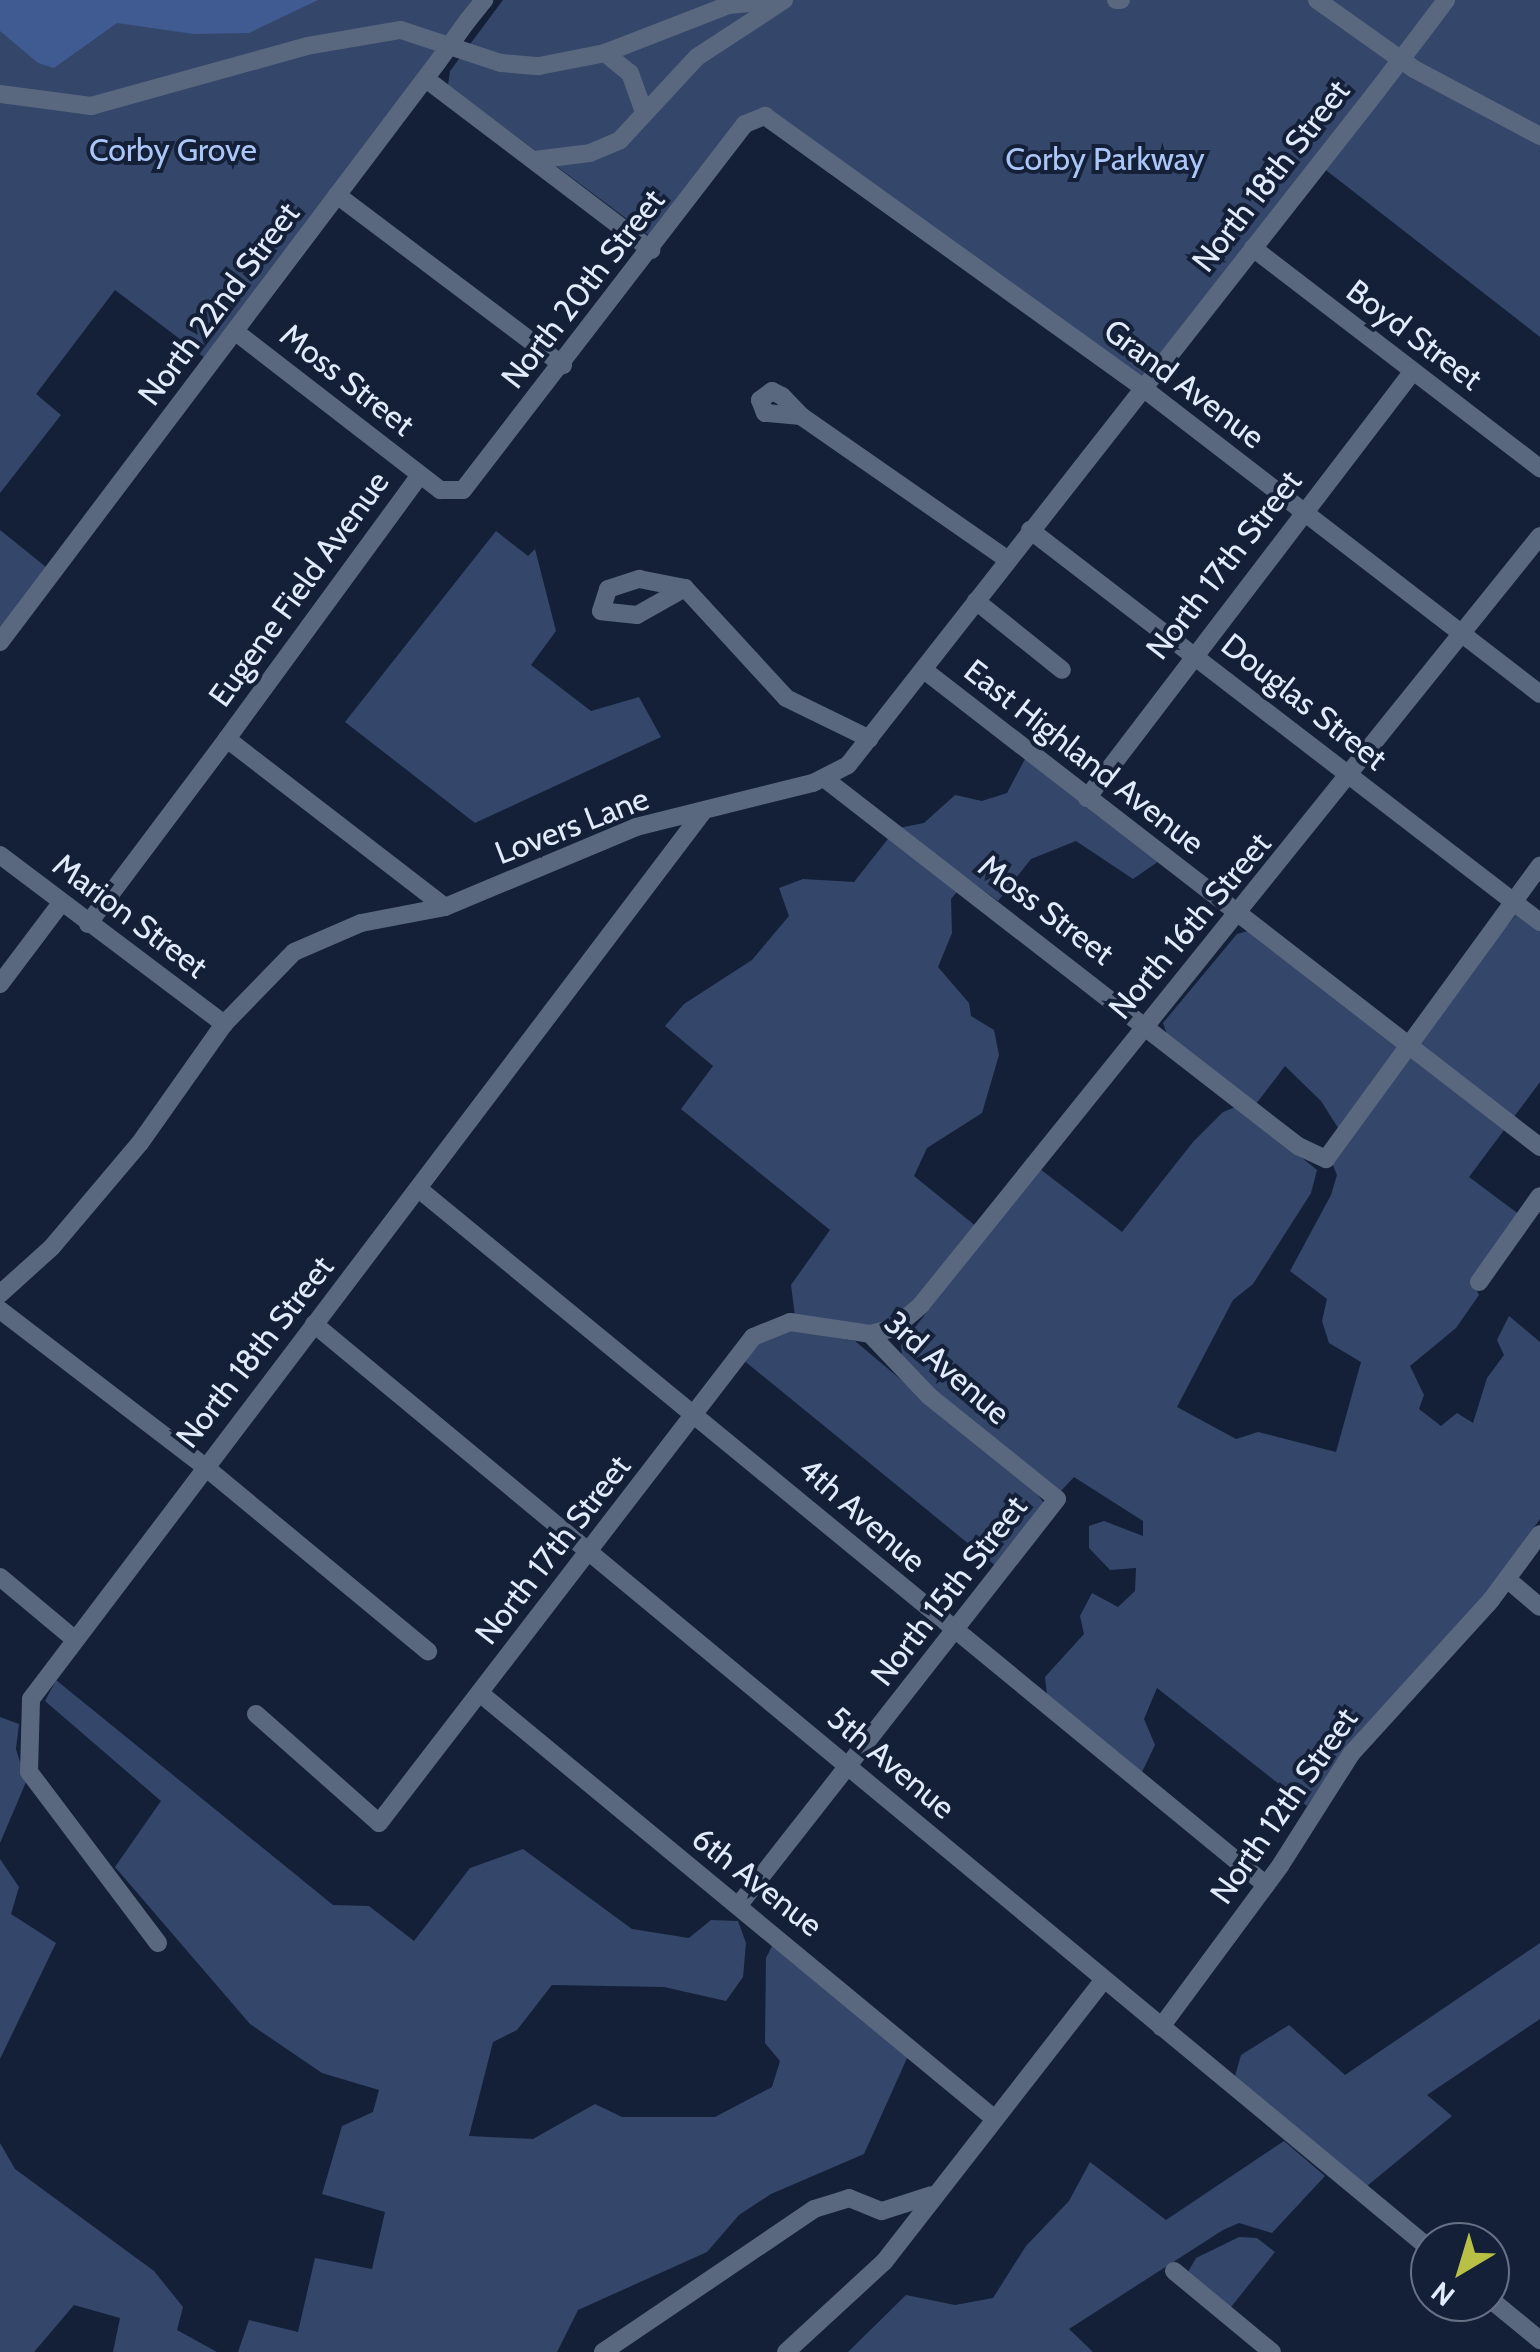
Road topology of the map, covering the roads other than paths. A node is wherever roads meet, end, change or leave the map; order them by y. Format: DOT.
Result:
graph roads {
  1 [pos="484,0"];
  2 [pos="781,0"];
  3 [pos="1317,0"];
  4 [pos="1446,0"];
  5 [pos="605,53"];
  6 [pos="431,71"];
  7 [pos="0,94"];
  8 [pos="644,112"];
  9 [pos="788,130"];
  10 [pos="1540,136"];
  11 [pos="534,160"];
  12 [pos="337,196"];
  13 [pos="1252,248"];
  14 [pos="651,250"];
  15 [pos="237,332"];
  16 [pos="563,364"];
  17 [pos="1413,371"];
  18 [pos="1143,388"];
  19 [pos="801,416"];
  20 [pos="1540,468"];
  21 [pos="420,475"];
  22 [pos="1303,512"];
  23 [pos="1030,530"];
  24 [pos="1540,536"];
  25 [pos="1008,560"];
  26 [pos="624,583"];
  27 [pos="685,588"];
  28 [pos="976,602"];
  29 [pos="634,615"];
  30 [pos="1464,636"];
  31 [pos="0,642"];
  32 [pos="1192,653"];
  33 [pos="924,670"];
  34 [pos="1062,670"];
  35 [pos="1540,694"];
  36 [pos="870,738"];
  37 [pos="226,739"];
  38 [pos="1351,776"];
  39 [pos="825,779"];
  40 [pos="1088,798"];
  41 [pos="702,814"];
  42 [pos="0,855"];
  43 [pos="1540,866"];
  44 [pos="1513,902"];
  45 [pos="61,903"];
  46 [pos="445,907"];
  47 [pos="1239,916"];
  48 [pos="1540,922"];
  49 [pos="88,924"];
  50 [pos="0,984"];
  51 [pos="224,1024"];
  52 [pos="1147,1026"];
  53 [pos="1406,1044"];
  54 [pos="1540,1147"];
  55 [pos="420,1190"];
  56 [pos="1540,1196"];
  57 [pos="1479,1282"];
  58 [pos="0,1294"];
  59 [pos="0,1310"];
  60 [pos="781,1322"];
  61 [pos="314,1324"];
  62 [pos="870,1334"];
  63 [pos="696,1412"];
  64 [pos="204,1466"];
  65 [pos="1057,1499"];
  66 [pos="1540,1534"];
  67 [pos="588,1552"];
  68 [pos="0,1577"];
  69 [pos="1507,1579"];
  70 [pos="1540,1608"];
  71 [pos="953,1633"];
  72 [pos="73,1638"];
  73 [pos="428,1652"];
  74 [pos="480,1694"];
  75 [pos="256,1714"];
  76 [pos="851,1768"];
  77 [pos="1266,1885"];
  78 [pos="738,1906"];
  79 [pos="158,1942"];
  80 [pos="1104,1979"];
  81 [pos="1161,2027"];
  82 [pos="994,2119"];
  83 [pos="937,2193"];
  84 [pos="1410,2233"];
  85 [pos="1174,2272"];
  86 [pos="1510,2315"];
  87 [pos="1540,2340"];
  88 [pos="603,2352"];
  89 [pos="786,2352"];
  90 [pos="1272,2352"];
  1 -- 6 [label="street, North 22nd Street, bridge"];
  2 -- 5 [label="street"];
  2 -- 8 [label="street"];
  3 -- 10 [label="street"];
  4 -- 13 [label="street, North 18th Street, bridge"];
  5 -- 7 [label="street"];
  5 -- 8 [label="street"];
  6 -- 11 [label="street"];
  6 -- 12 [label="street, North 22nd Street"];
  8 -- 11 [label="street"];
  9 -- 14 [label="street, North 20th Street"];
  9 -- 18 [label="street, Grand Avenue"];
  11 -- 14 [label="street"];
  12 -- 15 [label="street, North 22nd Street"];
  12 -- 16 [label="street"];
  13 -- 17 [label="street, Boyd Street"];
  13 -- 18 [label="street, North 18th Street"];
  14 -- 16 [label="street, North 20th Street"];
  15 -- 21 [label="street, Moss Street"];
  15 -- 31 [label="street, North 22nd Street"];
  16 -- 21 [label="street, North 20th Street"];
  17 -- 20 [label="street, Boyd Street"];
  17 -- 22 [label="street, North 17th Street"];
  18 -- 22 [label="street, Grand Avenue"];
  18 -- 23 [label="street, Lovers Lane"];
  19 -- 25 [label="street"];
  21 -- 37 [label="street, Eugene Field Avenue"];
  22 -- 30 [label="street, Grand Avenue"];
  22 -- 32 [label="street, North 17th Street"];
  23 -- 25 [label="street, Lovers Lane"];
  23 -- 32 [label="street, Douglas Street"];
  24 -- 30 [label="street, North 16th Street"];
  25 -- 28 [label="street, Lovers Lane"];
  26 -- 27 [label="street"];
  26 -- 29 [label="street"];
  26 -- 29 [label="street"];
  27 -- 29 [label="street"];
  27 -- 36 [label="street"];
  28 -- 33 [label="street, Lovers Lane"];
  28 -- 34 [label="street"];
  30 -- 35 [label="street, Grand Avenue"];
  30 -- 38 [label="street, North 16th Street"];
  32 -- 38 [label="street, Douglas Street"];
  32 -- 40 [label="street, North 17th Street"];
  33 -- 36 [label="street, Lovers Lane"];
  33 -- 40 [label="street, East Highland Avenue"];
  36 -- 39 [label="street, Lovers Lane"];
  37 -- 46 [label="street, Eugene Field Avenue"];
  37 -- 49 [label="street, Eugene Field Avenue"];
  38 -- 44 [label="street, Douglas Street"];
  38 -- 47 [label="street, North 16th Street"];
  39 -- 41 [label="street, Lovers Lane"];
  39 -- 52 [label="street, Moss Street"];
  40 -- 47 [label="street, East Highland Avenue"];
  41 -- 46 [label="street, Lovers Lane"];
  41 -- 55 [label="street, North 18th Street"];
  42 -- 45 [label="street, Marion Street"];
  43 -- 44 [label="street"];
  44 -- 48 [label="street, Douglas Street"];
  44 -- 53 [label="street"];
  45 -- 49 [label="street, Marion Street"];
  45 -- 50 [label="street"];
  46 -- 51 [label="street, Lovers Lane"];
  47 -- 52 [label="street, North 16th Street"];
  47 -- 53 [label="street, East Highland Avenue"];
  49 -- 51 [label="street, Marion Street"];
  51 -- 58 [label="street, Lovers Lane"];
  52 -- 53 [label="street, Moss Street"];
  52 -- 62 [label="street, North 16th Street"];
  53 -- 54 [label="street, East Highland Avenue"];
  55 -- 61 [label="street, North 18th Street"];
  55 -- 63 [label="street, 4th Avenue"];
  56 -- 57 [label="street"];
  59 -- 64 [label="street"];
  60 -- 62 [label="street, 3rd Avenue"];
  60 -- 63 [label="street, North 17th Street"];
  61 -- 64 [label="street, North 18th Street"];
  61 -- 67 [label="street, 5th Avenue"];
  62 -- 65 [label="street, 3rd Avenue"];
  63 -- 67 [label="street, North 17th Street"];
  63 -- 71 [label="street, 4th Avenue"];
  64 -- 72 [label="street, North 18th Street"];
  64 -- 73 [label="street"];
  65 -- 71 [label="street, North 15th Street"];
  66 -- 69 [label="street, North 12th Street"];
  67 -- 74 [label="street, North 17th Street"];
  67 -- 76 [label="street, 5th Avenue"];
  68 -- 72 [label="street"];
  69 -- 70 [label="street"];
  69 -- 77 [label="street, North 12th Street"];
  71 -- 76 [label="street, North 15th Street"];
  71 -- 77 [label="street, 4th Avenue"];
  72 -- 79 [label="street, North 18th Street"];
  74 -- 75 [label="street, North 17th Street"];
  74 -- 78 [label="street, 6th Avenue"];
  76 -- 78 [label="street, North 15th Street"];
  76 -- 80 [label="street, 5th Avenue"];
  77 -- 81 [label="street, North 12th Street"];
  78 -- 82 [label="street, 6th Avenue"];
  80 -- 81 [label="street, 5th Avenue"];
  80 -- 82 [label="street"];
  81 -- 84 [label="street, 5th Avenue"];
  82 -- 83 [label="street"];
  83 -- 88 [label="street"];
  83 -- 89 [label="street"];
  85 -- 90 [label="street"];
  86 -- 87 [label="street"];
}
